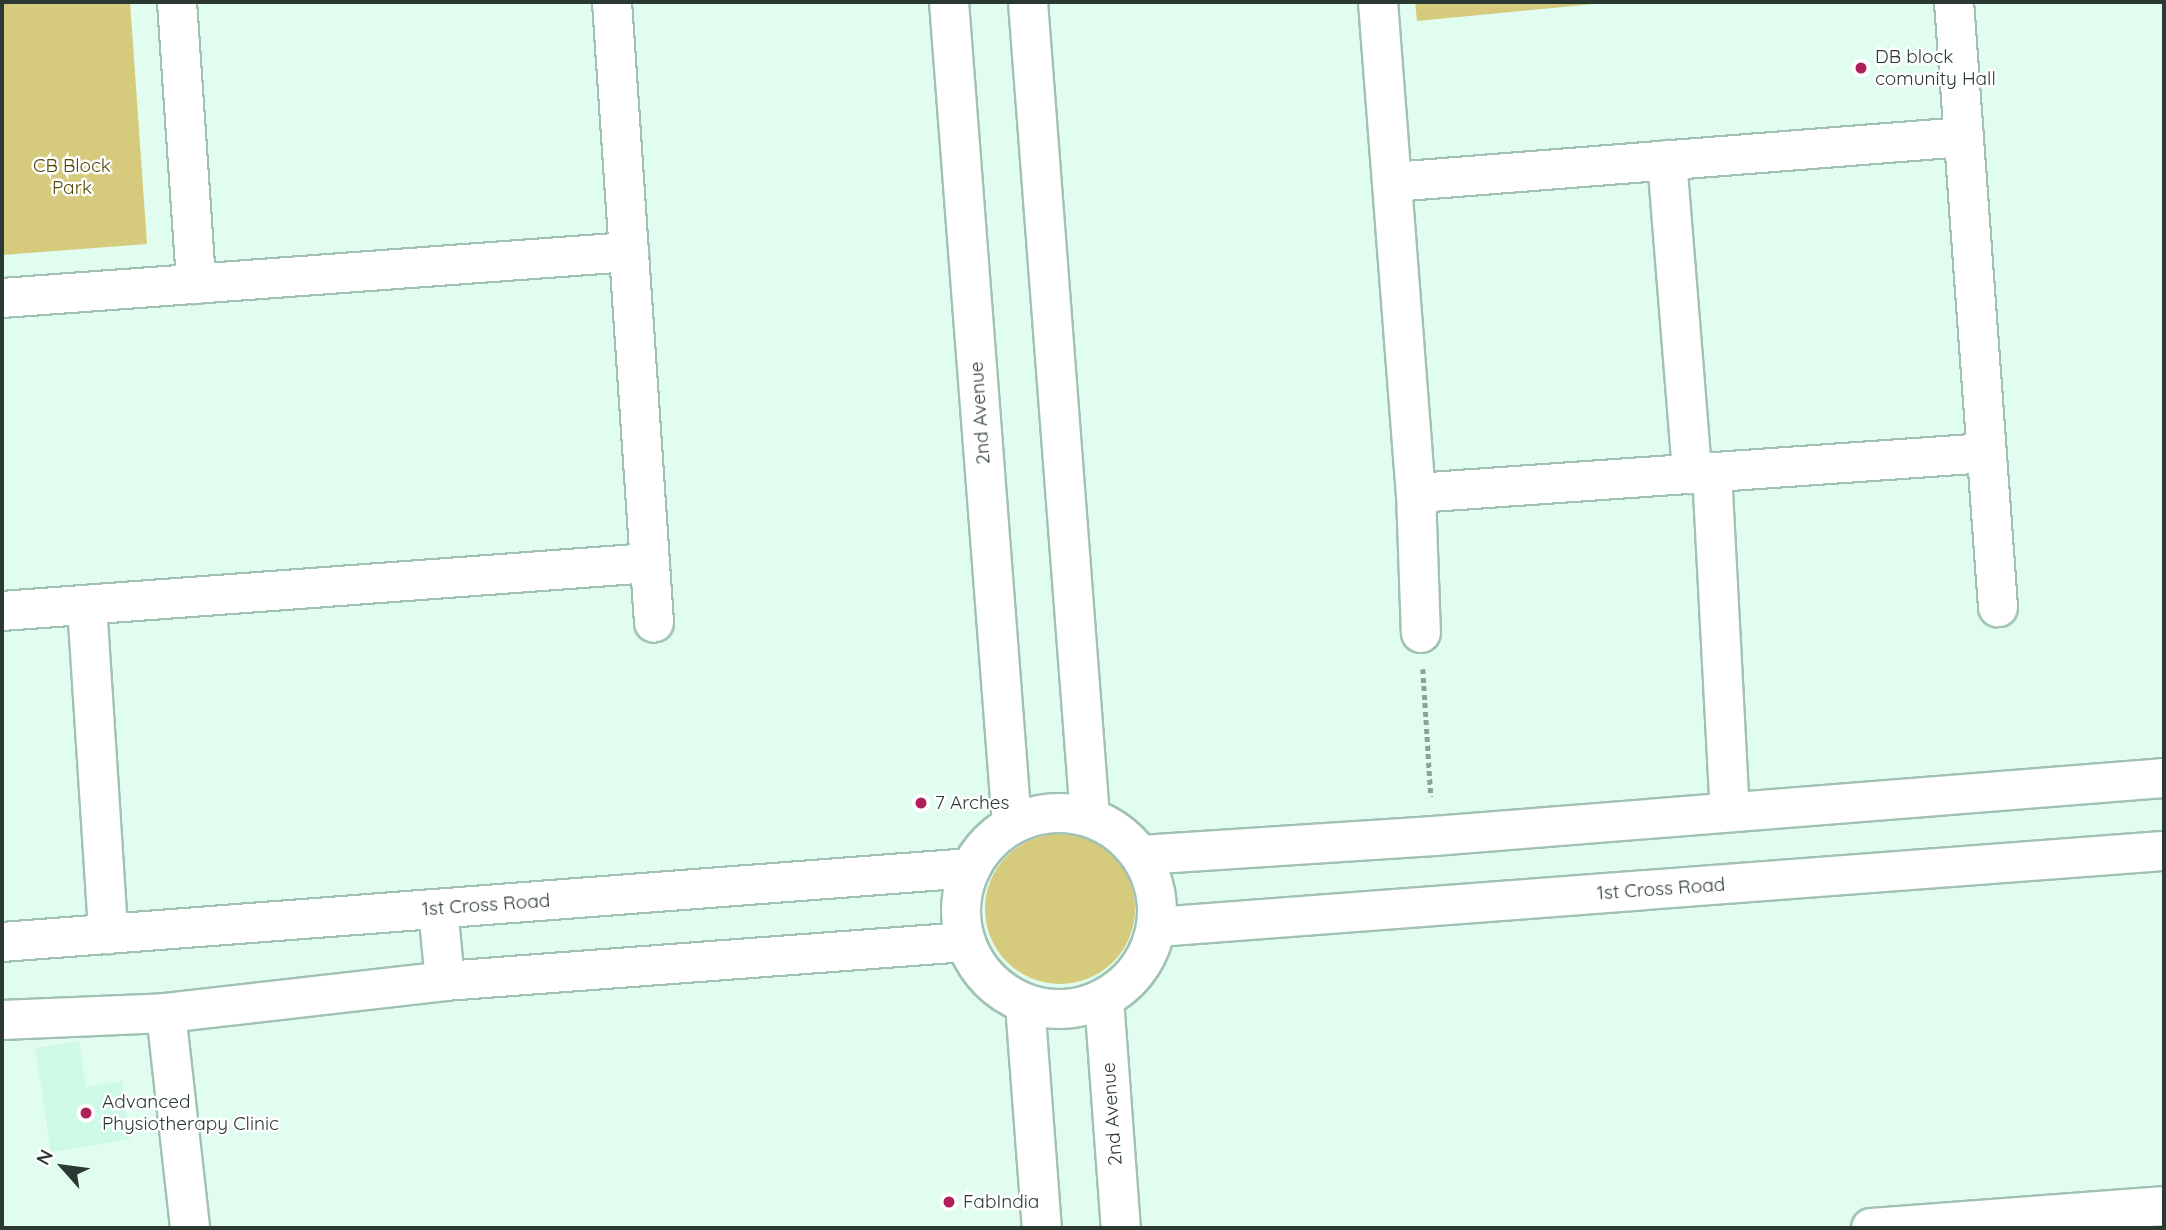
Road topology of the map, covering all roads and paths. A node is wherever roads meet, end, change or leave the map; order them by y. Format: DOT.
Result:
graph roads {
  1 [pos="177,2"];
  2 [pos="612,2"];
  3 [pos="949,2"];
  4 [pos="1028,2"];
  5 [pos="1378,2"];
  6 [pos="1954,2"];
  7 [pos="1964,138"];
  8 [pos="1667,160"];
  9 [pos="1393,182"];
  10 [pos="629,253"];
  11 [pos="196,284"];
  12 [pos="2,299"];
  13 [pos="1987,453"];
  14 [pos="1702,473"];
  15 [pos="1416,493"];
  16 [pos="650,564"];
  17 [pos="87,605"];
  18 [pos="1998,607"];
  19 [pos="2,611"];
  20 [pos="654,623"];
  21 [pos="1421,634"];
  22 [pos="2164,778"];
  23 [pos="1730,811"];
  24 [pos="1090,817"];
  25 [pos="1012,825"];
  26 [pos="1434,836"];
  27 [pos="2164,851"];
  28 [pos="1140,855"];
  29 [pos="971,868"];
  30 [pos="438,909"];
  31 [pos="1157,927"];
  32 [pos="108,934"];
  33 [pos="2,942"];
  34 [pos="965,942"];
  35 [pos="445,981"];
  36 [pos="1104,999"];
  37 [pos="1025,1004"];
  38 [pos="166,1013"];
  39 [pos="2,1020"];
  40 [pos="2164,1206"];
  41 [pos="2068,1221"];
  42 [pos="190,1228"];
  43 [pos="1042,1228"];
  44 [pos="1121,1228"];
  45 [pos="1871,1228"];
  1 -- 11 [label="street"];
  2 -- 10 [label="street"];
  3 -- 25 [label="street, 2nd Avenue"];
  4 -- 24 [label="street"];
  5 -- 9 [label="street"];
  6 -- 7 [label="street"];
  7 -- 8 [label="street"];
  7 -- 13 [label="street"];
  8 -- 9 [label="street"];
  8 -- 14 [label="street"];
  9 -- 15 [label="street"];
  10 -- 11 [label="street"];
  10 -- 16 [label="street"];
  11 -- 12 [label="street"];
  13 -- 14 [label="street"];
  13 -- 18 [label="street"];
  14 -- 15 [label="street"];
  14 -- 23 [label="street"];
  15 -- 21 [label="street"];
  16 -- 17 [label="street"];
  16 -- 20 [label="street"];
  17 -- 19 [label="street"];
  17 -- 32 [label="street"];
  21 -- 26 [label="path"];
  22 -- 23 [label="street"];
  23 -- 26 [label="street"];
  24 -- 25 [label="street"];
  24 -- 28 [label="street"];
  25 -- 29 [label="street"];
  26 -- 28 [label="street"];
  27 -- 31 [label="street, 1st Cross Road"];
  28 -- 31 [label="street"];
  29 -- 30 [label="street, 1st Cross Road"];
  29 -- 34 [label="street"];
  30 -- 32 [label="street, 1st Cross Road"];
  30 -- 35 [label="street"];
  31 -- 36 [label="street"];
  32 -- 33 [label="street, 1st Cross Road"];
  34 -- 35 [label="street"];
  34 -- 37 [label="street"];
  35 -- 38 [label="street"];
  36 -- 37 [label="street"];
  36 -- 44 [label="street, 2nd Avenue"];
  37 -- 43 [label="street"];
  38 -- 39 [label="street"];
  38 -- 42 [label="street"];
  40 -- 41 [label="street"];
  41 -- 45 [label="street"];
}
